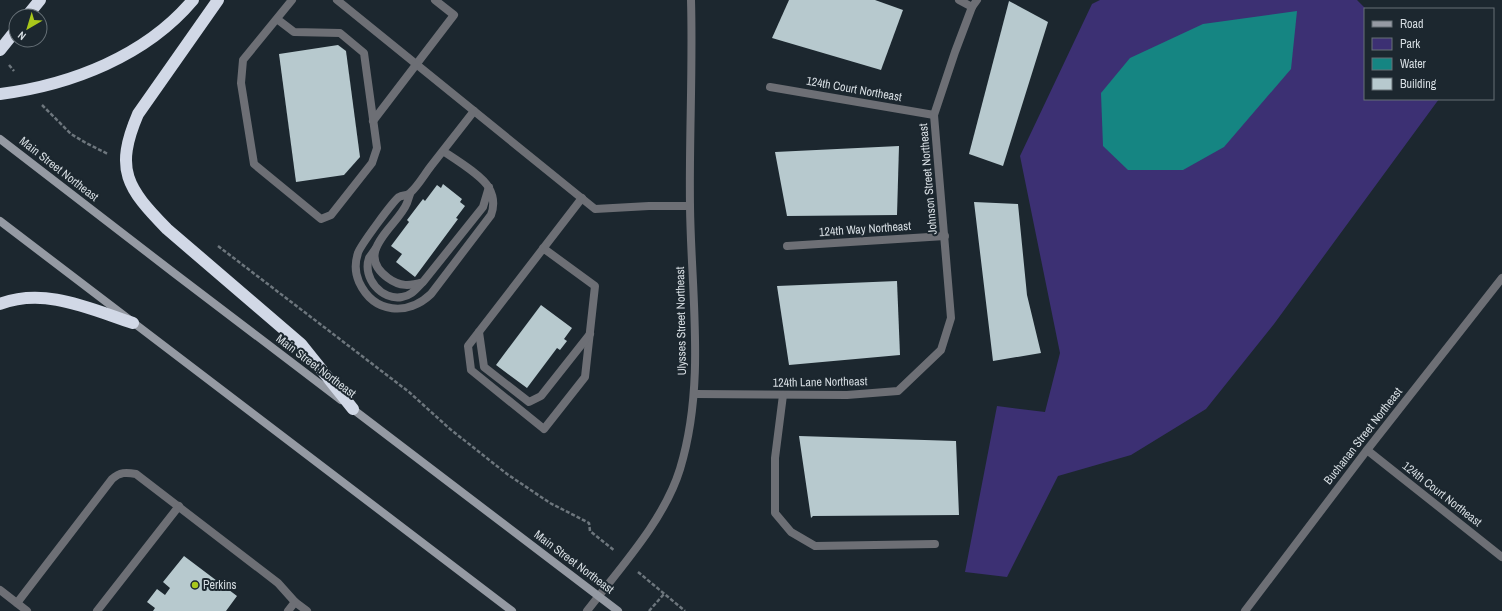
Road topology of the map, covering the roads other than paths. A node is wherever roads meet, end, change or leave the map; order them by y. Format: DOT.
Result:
graph roads {
  1 [pos="40,0"];
  2 [pos="193,0"];
  3 [pos="218,0"];
  4 [pos="292,0"];
  5 [pos="337,0"];
  6 [pos="435,0"];
  7 [pos="691,0"];
  8 [pos="959,0"];
  9 [pos="974,4"];
  10 [pos="34,8"];
  11 [pos="277,19"];
  12 [pos="8,40"];
  13 [pos="0,50"];
  14 [pos="416,65"];
  15 [pos="770,87"];
  16 [pos="0,94"];
  17 [pos="474,112"];
  18 [pos="934,115"];
  19 [pos="373,121"];
  20 [pos="2,141"];
  21 [pos="443,151"];
  22 [pos="489,187"];
  23 [pos="410,194"];
  24 [pos="582,198"];
  25 [pos="690,206"];
  26 [pos="0,221"];
  27 [pos="945,236"];
  28 [pos="787,246"];
  29 [pos="376,247"];
  30 [pos="543,248"];
  31 [pos="1502,278"];
  32 [pos="423,282"];
  33 [pos="0,304"];
  34 [pos="133,323"];
  35 [pos="479,332"];
  36 [pos="590,333"];
  37 [pos="932,358"];
  38 [pos="695,394"];
  39 [pos="783,395"];
  40 [pos="353,409"];
  41 [pos="1367,450"];
  42 [pos="178,506"];
  43 [pos="935,544"];
  44 [pos="1502,557"];
  45 [pos="0,590"];
  46 [pos="599,596"];
  47 [pos="295,602"];
  48 [pos="17,603"];
  49 [pos="28,611"];
  50 [pos="97,611"];
  51 [pos="288,611"];
  52 [pos="307,611"];
  53 [pos="512,611"];
  54 [pos="587,611"];
  55 [pos="618,611"];
  56 [pos="1244,611"];
  1 -- 10 [label="highway"];
  2 -- 16 [label="highway"];
  3 -- 40 [label="highway"];
  4 -- 11 [label="street"];
  5 -- 14 [label="street"];
  6 -- 14 [label="street"];
  7 -- 25 [label="street, Ulysses Street Northeast"];
  8 -- 9 [label="street"];
  9 -- 18 [label="street, Johnson Street Northeast"];
  11 -- 19 [label="street"];
  11 -- 19 [label="street"];
  12 -- 13 [label="highway"];
  14 -- 17 [label="street"];
  14 -- 19 [label="street"];
  15 -- 18 [label="street, 124th Court Northeast"];
  17 -- 21 [label="street"];
  17 -- 24 [label="street"];
  18 -- 27 [label="street, Johnson Street Northeast"];
  20 -- 40 [label="main road, Main Street Northeast"];
  21 -- 22 [label="street"];
  21 -- 23 [label="street"];
  22 -- 23 [label="street"];
  22 -- 32 [label="street"];
  23 -- 29 [label="street"];
  24 -- 25 [label="street"];
  24 -- 30 [label="street"];
  25 -- 38 [label="street, Ulysses Street Northeast"];
  26 -- 34 [label="main road"];
  27 -- 28 [label="street, 124th Way Northeast"];
  27 -- 37 [label="street, Johnson Street Northeast"];
  29 -- 32 [label="street"];
  29 -- 32 [label="street"];
  30 -- 35 [label="street"];
  30 -- 36 [label="street"];
  31 -- 41 [label="street, Buchanan Street Northeast"];
  33 -- 34 [label="highway"];
  34 -- 53 [label="main road"];
  35 -- 36 [label="street"];
  35 -- 36 [label="street"];
  37 -- 39 [label="street, 124th Lane Northeast"];
  38 -- 39 [label="street, 124th Lane Northeast"];
  38 -- 46 [label="street, Ulysses Street Northeast"];
  39 -- 43 [label="street"];
  40 -- 46 [label="main road, Main Street Northeast"];
  41 -- 44 [label="street, 124th Court Northeast"];
  41 -- 56 [label="street, Buchanan Street Northeast"];
  42 -- 47 [label="street"];
  42 -- 48 [label="street"];
  42 -- 50 [label="street"];
  45 -- 48 [label="street"];
  46 -- 54 [label="street, Ulysses Street Northeast"];
  46 -- 55 [label="main road, Main Street Northeast"];
  47 -- 51 [label="street"];
  47 -- 52 [label="street"];
  48 -- 49 [label="street"];
}
